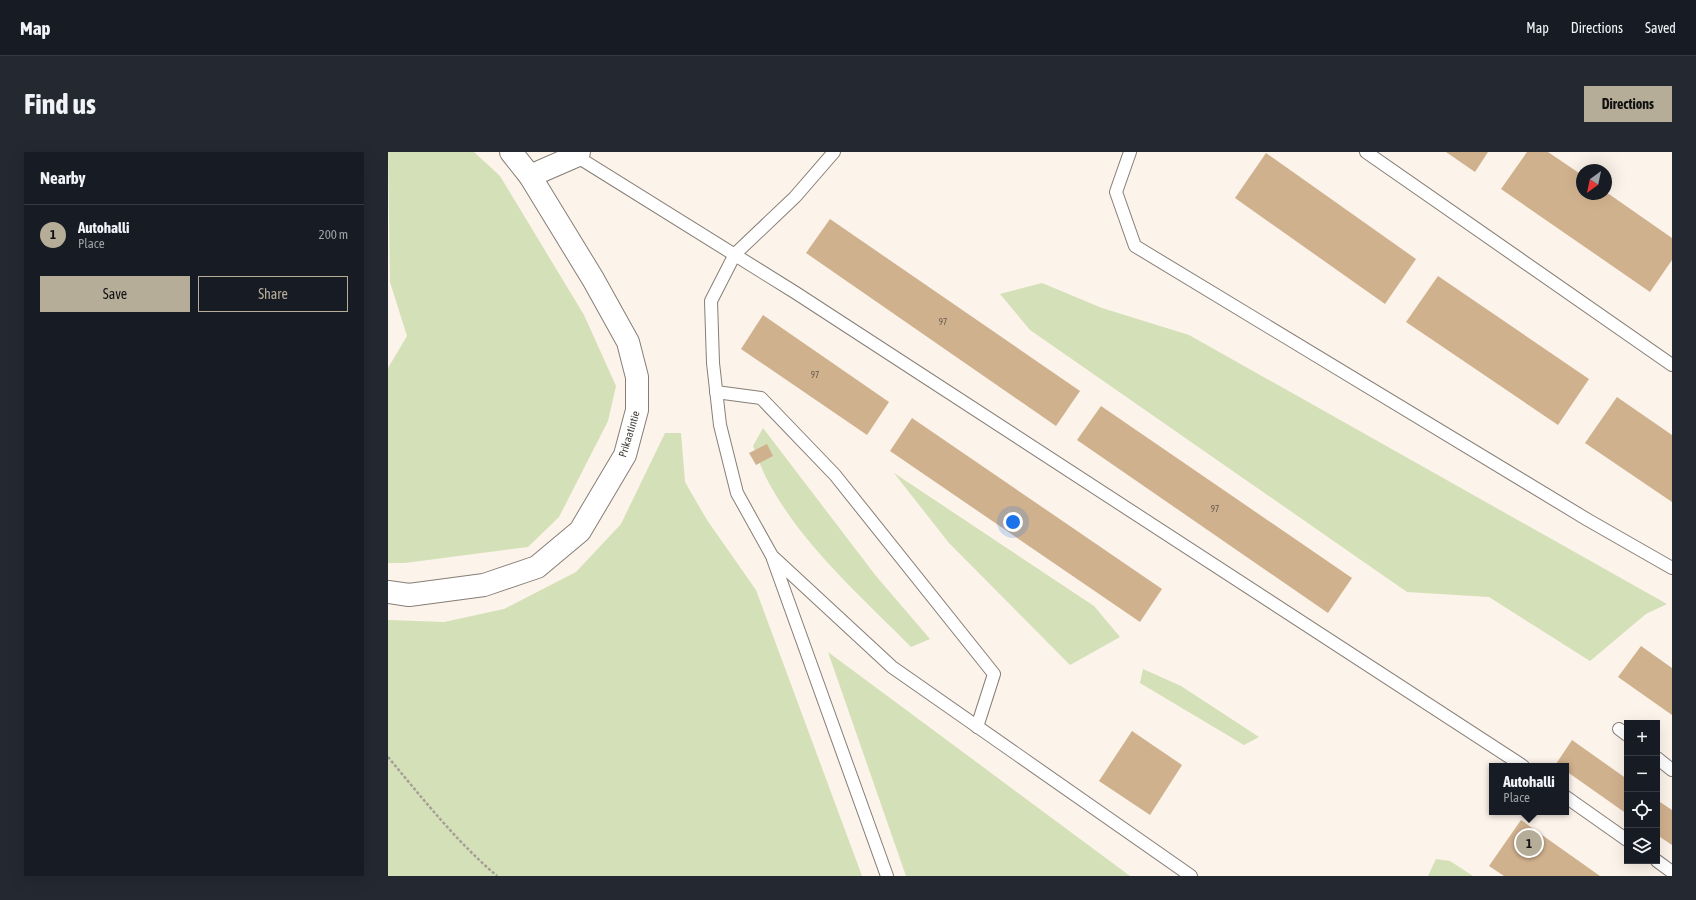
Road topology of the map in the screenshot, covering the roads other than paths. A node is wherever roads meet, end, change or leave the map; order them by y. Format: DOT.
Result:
graph roads {
  1 [pos="511,152"];
  2 [pos="834,152"];
  3 [pos="1130,152"];
  4 [pos="1366,152"];
  5 [pos="577,154"];
  6 [pos="530,176"];
  7 [pos="735,254"];
  8 [pos="1672,365"];
  9 [pos="716,392"];
  10 [pos="772,556"];
  11 [pos="1672,568"];
  12 [pos="388,592"];
  13 [pos="977,727"];
  14 [pos="1660,760"];
  15 [pos="1518,763"];
  16 [pos="1672,770"];
  17 [pos="1569,798"];
  18 [pos="1624,838"];
  19 [pos="1660,864"];
  20 [pos="1672,872"];
  21 [pos="887,876"];
  22 [pos="1191,876"];
  1 -- 6 [label="street, Prikaatintie"];
  2 -- 7 [label="lane"];
  3 -- 11 [label="lane"];
  4 -- 8 [label="lane"];
  5 -- 6 [label="street"];
  5 -- 7 [label="lane"];
  6 -- 12 [label="street, Prikaatintie"];
  7 -- 9 [label="lane"];
  7 -- 15 [label="lane"];
  9 -- 10 [label="lane"];
  9 -- 13 [label="lane"];
  10 -- 13 [label="lane"];
  10 -- 21 [label="lane"];
  13 -- 22 [label="lane"];
  14 -- 16 [label="lane"];
  17 -- 18 [label="lane"];
  19 -- 20 [label="lane"];
}
